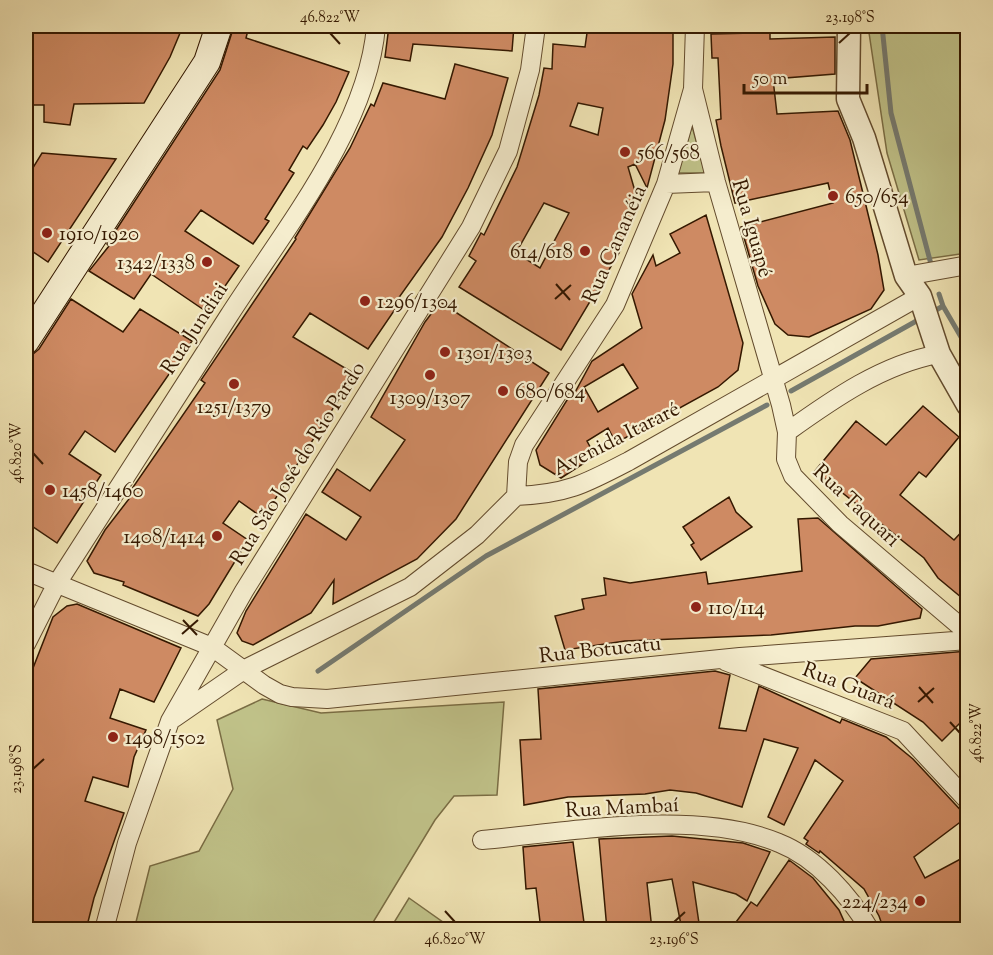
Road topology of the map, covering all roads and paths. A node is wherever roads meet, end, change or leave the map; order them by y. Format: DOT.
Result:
graph roads {
  1 [pos="219,26"];
  2 [pos="376,26"];
  3 [pos="536,26"];
  4 [pos="695,26"];
  5 [pos="849,26"];
  6 [pos="693,89"];
  7 [pos="716,182"];
  8 [pos="666,184"];
  9 [pos="968,265"];
  10 [pos="906,276"];
  11 [pos="920,296"];
  12 [pos="26,341"];
  13 [pos="939,354"];
  14 [pos="772,379"];
  15 [pos="968,405"];
  16 [pos="787,432"];
  17 [pos="516,496"];
  18 [pos="26,571"];
  19 [pos="56,585"];
  20 [pos="968,633"];
  21 [pos="968,640"];
  22 [pos="26,644"];
  23 [pos="212,647"];
  24 [pos="723,660"];
  25 [pos="245,669"];
  26 [pos="170,721"];
  27 [pos="968,801"];
  28 [pos="482,840"];
  29 [pos="104,930"];
  30 [pos="870,930"];
  1 -- 12 [label="main road"];
  2 -- 19 [label="street, Rua Jundiai"];
  3 -- 23 [label="street, Rua São José do Rio Pardo"];
  4 -- 6 [label="street, Rua Cananéia"];
  5 -- 10 [label="street"];
  6 -- 7 [label="street, Rua Iguapé"];
  6 -- 8 [label="street, Rua Cananéia"];
  7 -- 8 [label="street"];
  7 -- 14 [label="street, Rua Iguapé"];
  8 -- 17 [label="street, Rua Cananéia"];
  9 -- 10 [label="street"];
  10 -- 11 [label="street"];
  11 -- 13 [label="street"];
  11 -- 14 [label="street, Avenida Itararé"];
  13 -- 15 [label="street"];
  13 -- 16 [label="street"];
  14 -- 16 [label="street, Rua Taquari"];
  14 -- 17 [label="street, Avenida Itararé"];
  16 -- 20 [label="street, Rua Taquari"];
  17 -- 25 [label="street"];
  18 -- 19 [label="street, Rua Botucatu"];
  19 -- 22 [label="street, Rua Jundiai"];
  19 -- 23 [label="street, Rua Botucatu"];
  21 -- 24 [label="street, Rua Botucatu"];
  23 -- 25 [label="street, Rua Botucatu"];
  23 -- 26 [label="street, Rua São José do Rio Pardo"];
  24 -- 25 [label="street, Rua Botucatu"];
  24 -- 27 [label="street, Rua Guará"];
  25 -- 26 [label="street"];
  26 -- 29 [label="street, Rua São José do Rio Pardo"];
  28 -- 30 [label="street, Rua Mambaí"];
}
